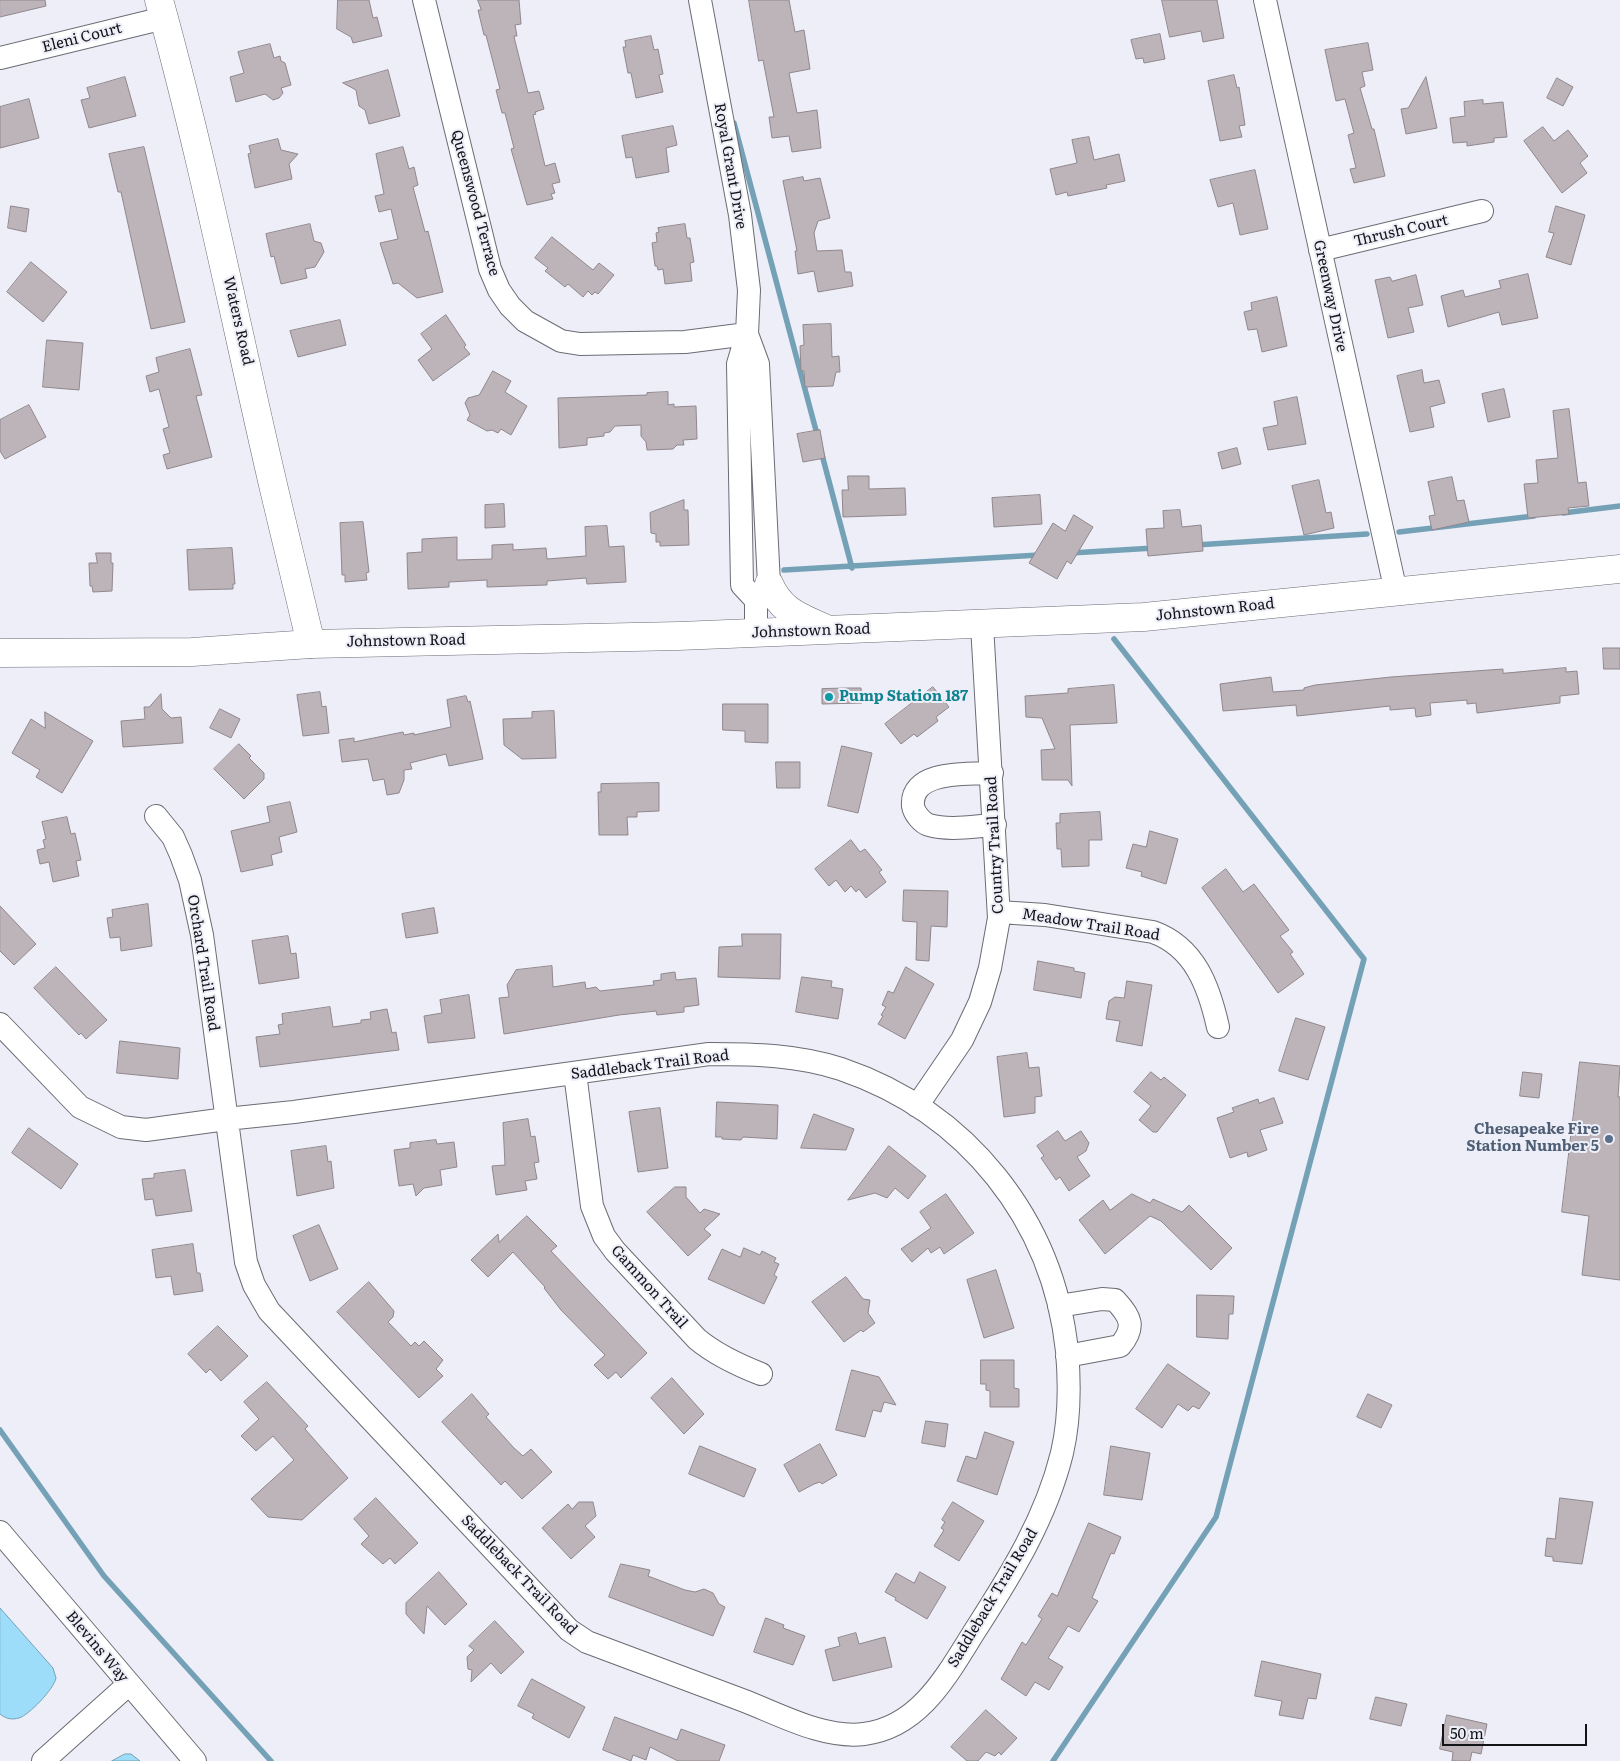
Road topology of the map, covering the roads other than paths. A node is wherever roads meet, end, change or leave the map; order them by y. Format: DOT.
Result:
graph roads {
  1 [pos="424,0"];
  2 [pos="700,0"];
  3 [pos="1265,0"];
  4 [pos="161,9"];
  5 [pos="0,58"];
  6 [pos="1482,211"];
  7 [pos="1320,250"];
  8 [pos="747,334"];
  9 [pos="1620,569"];
  10 [pos="763,592"];
  11 [pos="1396,592"];
  12 [pos="982,625"];
  13 [pos="828,630"];
  14 [pos="756,632"];
  15 [pos="311,644"];
  16 [pos="0,653"];
  17 [pos="992,773"];
  18 [pos="156,816"];
  19 [pos="995,825"];
  20 [pos="999,912"];
  21 [pos="0,1024"];
  22 [pos="1218,1027"];
  23 [pos="575,1073"];
  24 [pos="917,1106"];
  25 [pos="226,1118"];
  26 [pos="1059,1306"];
  27 [pos="1067,1356"];
  28 [pos="761,1374"];
  29 [pos="0,1532"];
  30 [pos="129,1684"];
  31 [pos="43,1761"];
  32 [pos="195,1761"];
  1 -- 8 [label="street, Queenswood Terrace"];
  2 -- 8 [label="street, Royal Grant Drive"];
  3 -- 7 [label="street, Greenway Drive"];
  4 -- 5 [label="street, Eleni Court"];
  4 -- 15 [label="main road, Waters Road"];
  6 -- 7 [label="street, Thrush Court"];
  7 -- 11 [label="street, Greenway Drive"];
  8 -- 10 [label="street, Royal Grant Drive"];
  9 -- 11 [label="main road, Johnstown Road"];
  10 -- 13 [label="main road"];
  10 -- 14 [label="street, Royal Grant Drive"];
  11 -- 12 [label="main road, Johnstown Road"];
  12 -- 13 [label="main road, Johnstown Road"];
  12 -- 17 [label="street, Country Trail Road"];
  13 -- 14 [label="main road, Johnstown Road"];
  14 -- 15 [label="main road, Johnstown Road"];
  15 -- 16 [label="main road, Johnstown Road"];
  17 -- 19 [label="street, Country Trail Road"];
  17 -- 19 [label="street"];
  18 -- 25 [label="street, Orchard Trail Road"];
  19 -- 20 [label="street, Country Trail Road"];
  20 -- 22 [label="street, Meadow Trail Road"];
  20 -- 24 [label="street, Country Trail Road"];
  21 -- 25 [label="street, Saddleback Trail Road"];
  23 -- 24 [label="street, Saddleback Trail Road"];
  23 -- 25 [label="street, Saddleback Trail Road"];
  23 -- 28 [label="street, Gammon Trail"];
  24 -- 26 [label="street, Saddleback Trail Road"];
  25 -- 27 [label="street, Saddleback Trail Road"];
  26 -- 27 [label="street, Saddleback Trail Road"];
  26 -- 27 [label="street"];
  29 -- 30 [label="street, Blevins Way"];
  30 -- 31 [label="street"];
  30 -- 32 [label="street, Blevins Way"];
}
